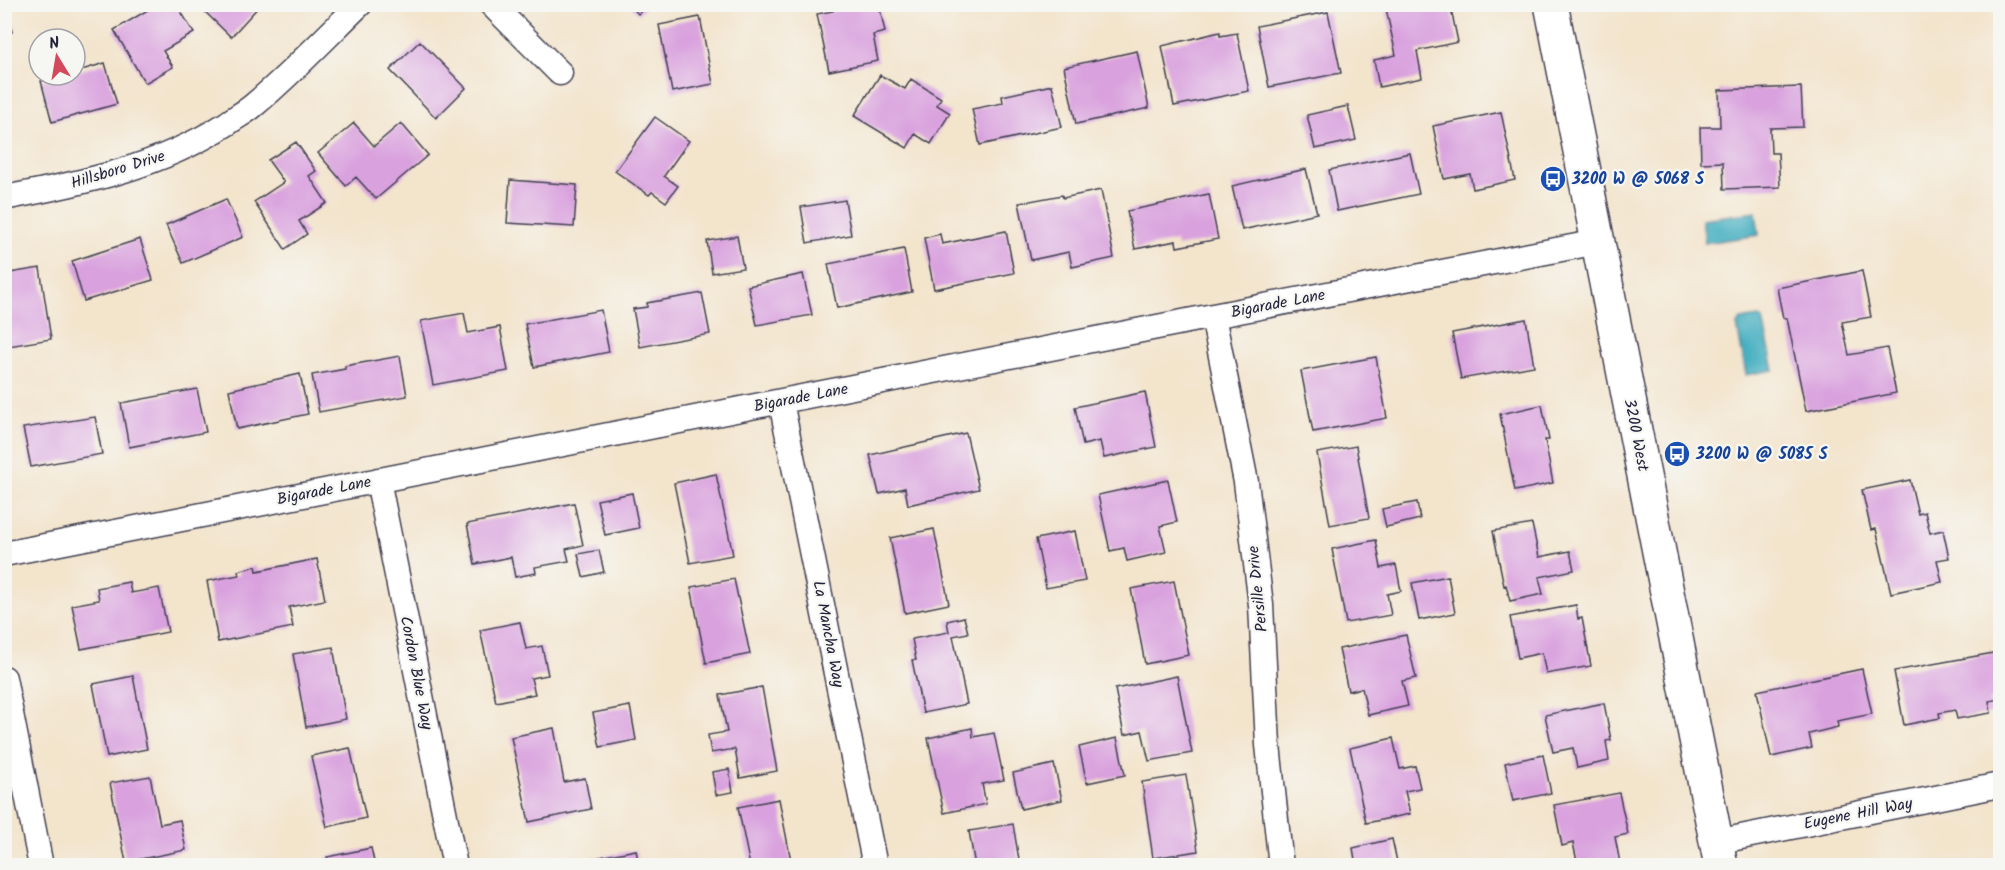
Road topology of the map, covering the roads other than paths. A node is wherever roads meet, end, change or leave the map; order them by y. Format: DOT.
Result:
graph roads {
  1 [pos="360,4"];
  2 [pos="490,4"];
  3 [pos="1551,4"];
  4 [pos="560,73"];
  5 [pos="4,198"];
  6 [pos="1598,242"];
  7 [pos="1214,316"];
  8 [pos="781,402"];
  9 [pos="378,480"];
  10 [pos="4,554"];
  11 [pos="4,678"];
  12 [pos="2001,785"];
  13 [pos="1719,854"];
  14 [pos="41,866"];
  15 [pos="455,866"];
  16 [pos="875,866"];
  17 [pos="1281,866"];
  1 -- 5 [label="street, Hillsboro Drive"];
  2 -- 4 [label="street"];
  3 -- 6 [label="street, 3200 West"];
  6 -- 7 [label="street, Bigarade Lane"];
  6 -- 13 [label="street, 3200 West"];
  7 -- 8 [label="street, Bigarade Lane"];
  7 -- 17 [label="street, Persille Drive"];
  8 -- 9 [label="street, Bigarade Lane"];
  8 -- 16 [label="street, La Mancha Way"];
  9 -- 10 [label="street, Bigarade Lane"];
  9 -- 15 [label="street, Cordon Blue Way"];
  11 -- 14 [label="street"];
  12 -- 13 [label="street, Eugene Hill Way"];
}
